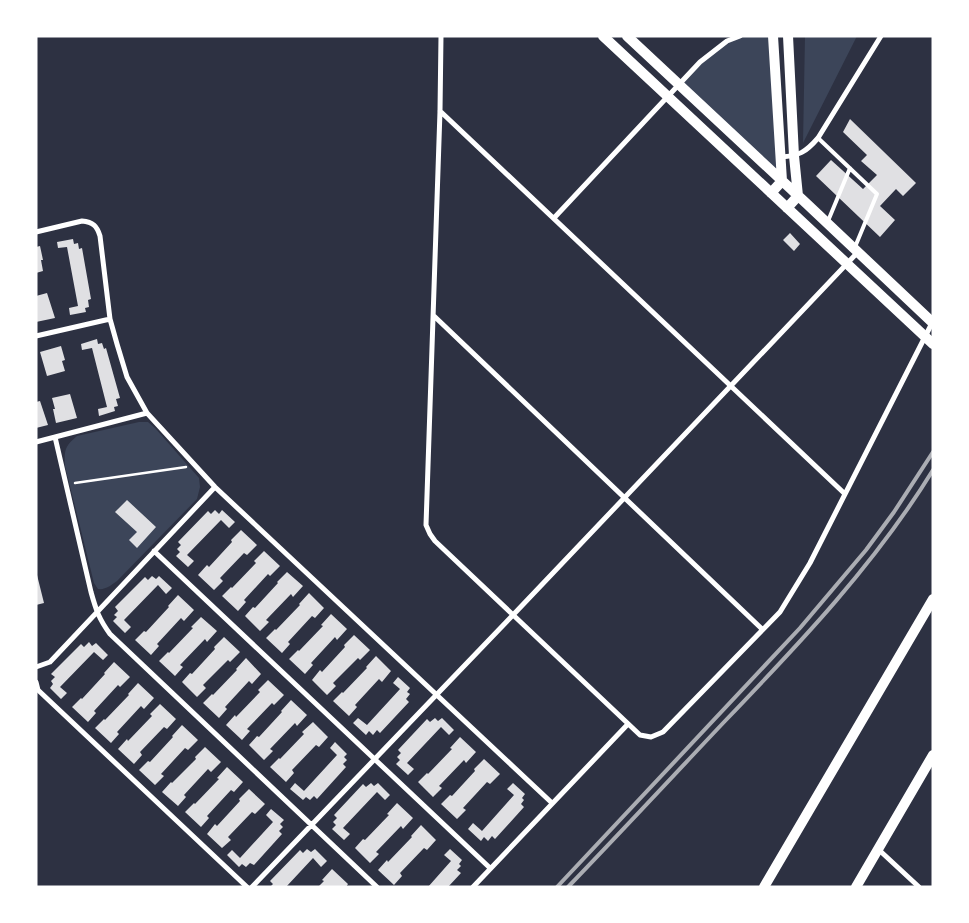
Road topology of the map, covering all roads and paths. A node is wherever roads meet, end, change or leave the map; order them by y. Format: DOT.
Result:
graph roads {
  1 [pos="441,36"];
  2 [pos="603,36"];
  3 [pos="627,36"];
  4 [pos="740,36"];
  5 [pos="773,36"];
  6 [pos="788,36"];
  7 [pos="881,36"];
  8 [pos="679,84"];
  9 [pos="667,96"];
  10 [pos="440,111"];
  11 [pos="818,138"];
  12 [pos="794,156"];
  13 [pos="780,157"];
  14 [pos="850,168"];
  15 [pos="782,181"];
  16 [pos="771,193"];
  17 [pos="798,196"];
  18 [pos="787,208"];
  19 [pos="554,218"];
  20 [pos="828,223"];
  21 [pos="36,232"];
  22 [pos="856,251"];
  23 [pos="847,264"];
  24 [pos="434,316"];
  25 [pos="110,319"];
  26 [pos="932,323"];
  27 [pos="36,336"];
  28 [pos="929,340"];
  29 [pos="731,386"];
  30 [pos="147,413"];
  31 [pos="55,437"];
  32 [pos="36,442"];
  33 [pos="195,466"];
  34 [pos="66,484"];
  35 [pos="215,487"];
  36 [pos="845,494"];
  37 [pos="625,498"];
  38 [pos="154,551"];
  39 [pos="933,599"];
  40 [pos="97,613"];
  41 [pos="513,615"];
  42 [pos="762,630"];
  43 [pos="36,667"];
  44 [pos="36,682"];
  45 [pos="437,695"];
  46 [pos="628,724"];
  47 [pos="933,755"];
  48 [pos="375,759"];
  49 [pos="552,803"];
  50 [pos="312,825"];
  51 [pos="878,849"];
  52 [pos="490,868"];
  53 [pos="247,887"];
  54 [pos="252,887"];
  55 [pos="377,887"];
  56 [pos="473,887"];
  57 [pos="764,887"];
  58 [pos="856,887"];
  59 [pos="919,887"];
  1 -- 10 [label="street"];
  2 -- 9 [label="main road"];
  3 -- 8 [label="main road"];
  4 -- 8 [label="street"];
  5 -- 13 [label="main road"];
  6 -- 12 [label="main road"];
  7 -- 11 [label="street"];
  8 -- 9 [label="street"];
  8 -- 15 [label="main road"];
  9 -- 16 [label="main road"];
  9 -- 19 [label="street"];
  10 -- 19 [label="street"];
  10 -- 24 [label="street"];
  11 -- 12 [label="street"];
  11 -- 14 [label="lane"];
  12 -- 13 [label="street"];
  12 -- 17 [label="main road"];
  13 -- 15 [label="main road"];
  14 -- 20 [label="lane"];
  14 -- 22 [label="lane"];
  15 -- 16 [label="main road"];
  15 -- 17 [label="main road"];
  16 -- 18 [label="main road"];
  17 -- 18 [label="main road"];
  17 -- 20 [label="main road"];
  18 -- 23 [label="main road"];
  19 -- 29 [label="street"];
  20 -- 22 [label="main road"];
  21 -- 25 [label="street"];
  22 -- 23 [label="street"];
  22 -- 26 [label="main road"];
  23 -- 28 [label="main road"];
  23 -- 29 [label="street"];
  24 -- 37 [label="street"];
  24 -- 41 [label="street"];
  25 -- 27 [label="street"];
  25 -- 30 [label="street"];
  26 -- 28 [label="street"];
  28 -- 36 [label="street"];
  29 -- 36 [label="street"];
  29 -- 37 [label="street"];
  30 -- 31 [label="street"];
  30 -- 33 [label="street"];
  31 -- 32 [label="street"];
  31 -- 34 [label="street"];
  33 -- 34 [label="path"];
  33 -- 35 [label="street"];
  34 -- 40 [label="street"];
  35 -- 38 [label="street"];
  35 -- 45 [label="street"];
  36 -- 42 [label="street"];
  37 -- 41 [label="street"];
  37 -- 42 [label="street"];
  38 -- 40 [label="street"];
  38 -- 48 [label="street"];
  39 -- 57 [label="main road"];
  40 -- 43 [label="street"];
  40 -- 50 [label="street"];
  41 -- 45 [label="street"];
  41 -- 46 [label="street"];
  42 -- 46 [label="street"];
  44 -- 53 [label="street"];
  45 -- 48 [label="street"];
  45 -- 49 [label="street"];
  46 -- 49 [label="street"];
  47 -- 51 [label="main road"];
  48 -- 50 [label="street"];
  48 -- 52 [label="street"];
  49 -- 52 [label="street"];
  50 -- 54 [label="street"];
  50 -- 55 [label="street"];
  51 -- 58 [label="main road"];
  51 -- 59 [label="street"];
  52 -- 56 [label="street"];
}
